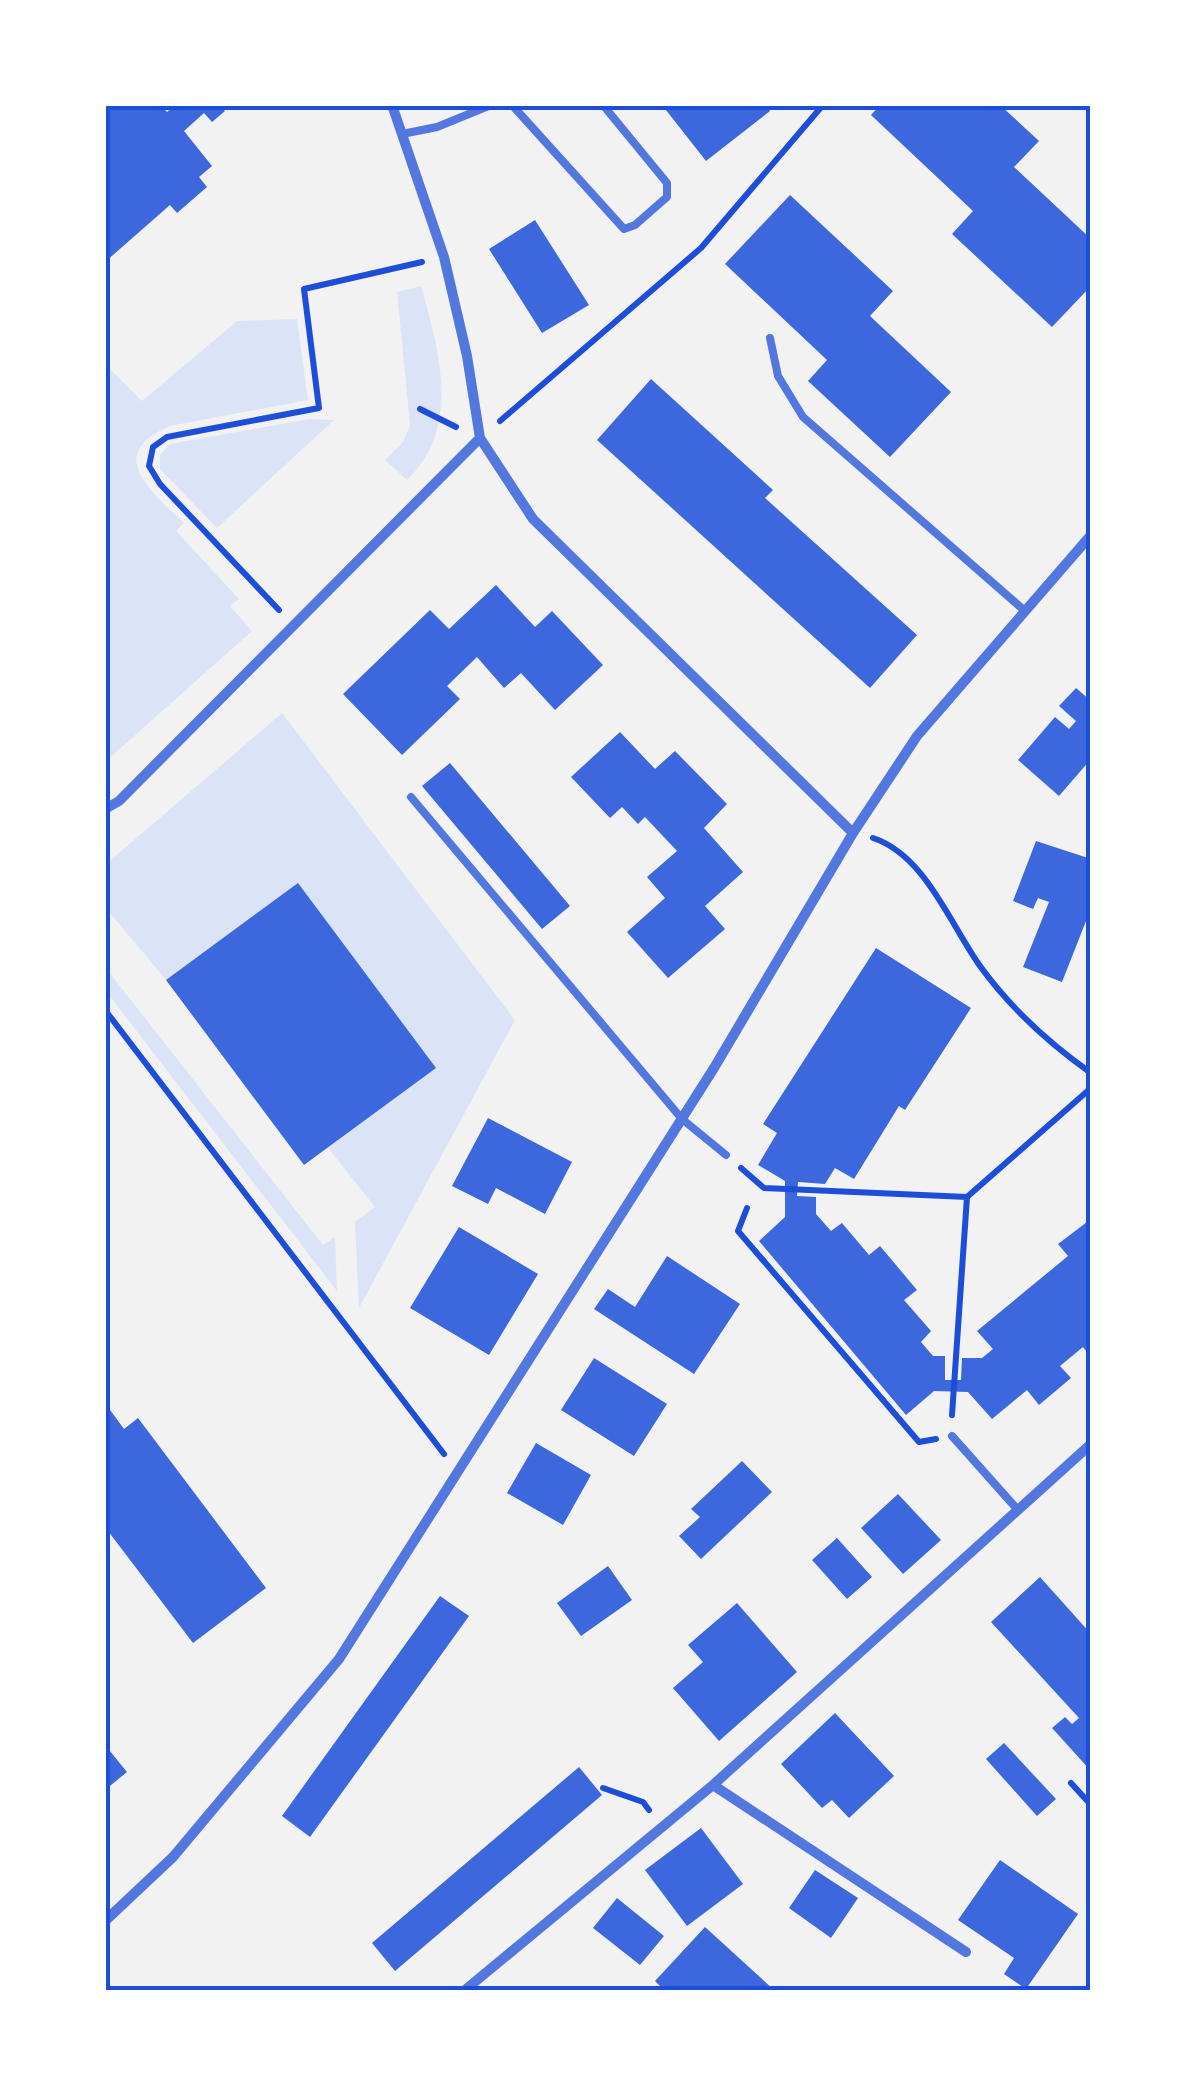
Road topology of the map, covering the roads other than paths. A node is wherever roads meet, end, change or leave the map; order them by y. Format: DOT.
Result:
graph roads {
  1 [pos="392,105"];
  2 [pos="491,105"];
  3 [pos="512,105"];
  4 [pos="602,105"];
  5 [pos="402,134"];
  6 [pos="770,338"];
  7 [pos="480,438"];
  8 [pos="1091,535"];
  9 [pos="1025,611"];
  10 [pos="411,796"];
  11 [pos="105,808"];
  12 [pos="853,833"];
  13 [pos="682,1119"];
  14 [pos="726,1156"];
  15 [pos="952,1436"];
  16 [pos="1091,1444"];
  17 [pos="1018,1509"];
  18 [pos="713,1785"];
  19 [pos="105,1921"];
  20 [pos="966,1952"];
  21 [pos="465,1990"];
  1 -- 5 [label="street"];
  2 -- 5 [label="lane"];
  3 -- 4 [label="lane"];
  5 -- 7 [label="street"];
  6 -- 9 [label="lane"];
  7 -- 11 [label="street"];
  7 -- 12 [label="street"];
  8 -- 9 [label="street"];
  9 -- 12 [label="street"];
  10 -- 13 [label="lane"];
  12 -- 13 [label="street"];
  13 -- 14 [label="lane"];
  13 -- 19 [label="street"];
  15 -- 17 [label="lane"];
  16 -- 17 [label="street"];
  17 -- 18 [label="street"];
  18 -- 20 [label="street"];
  18 -- 21 [label="street"];
}
